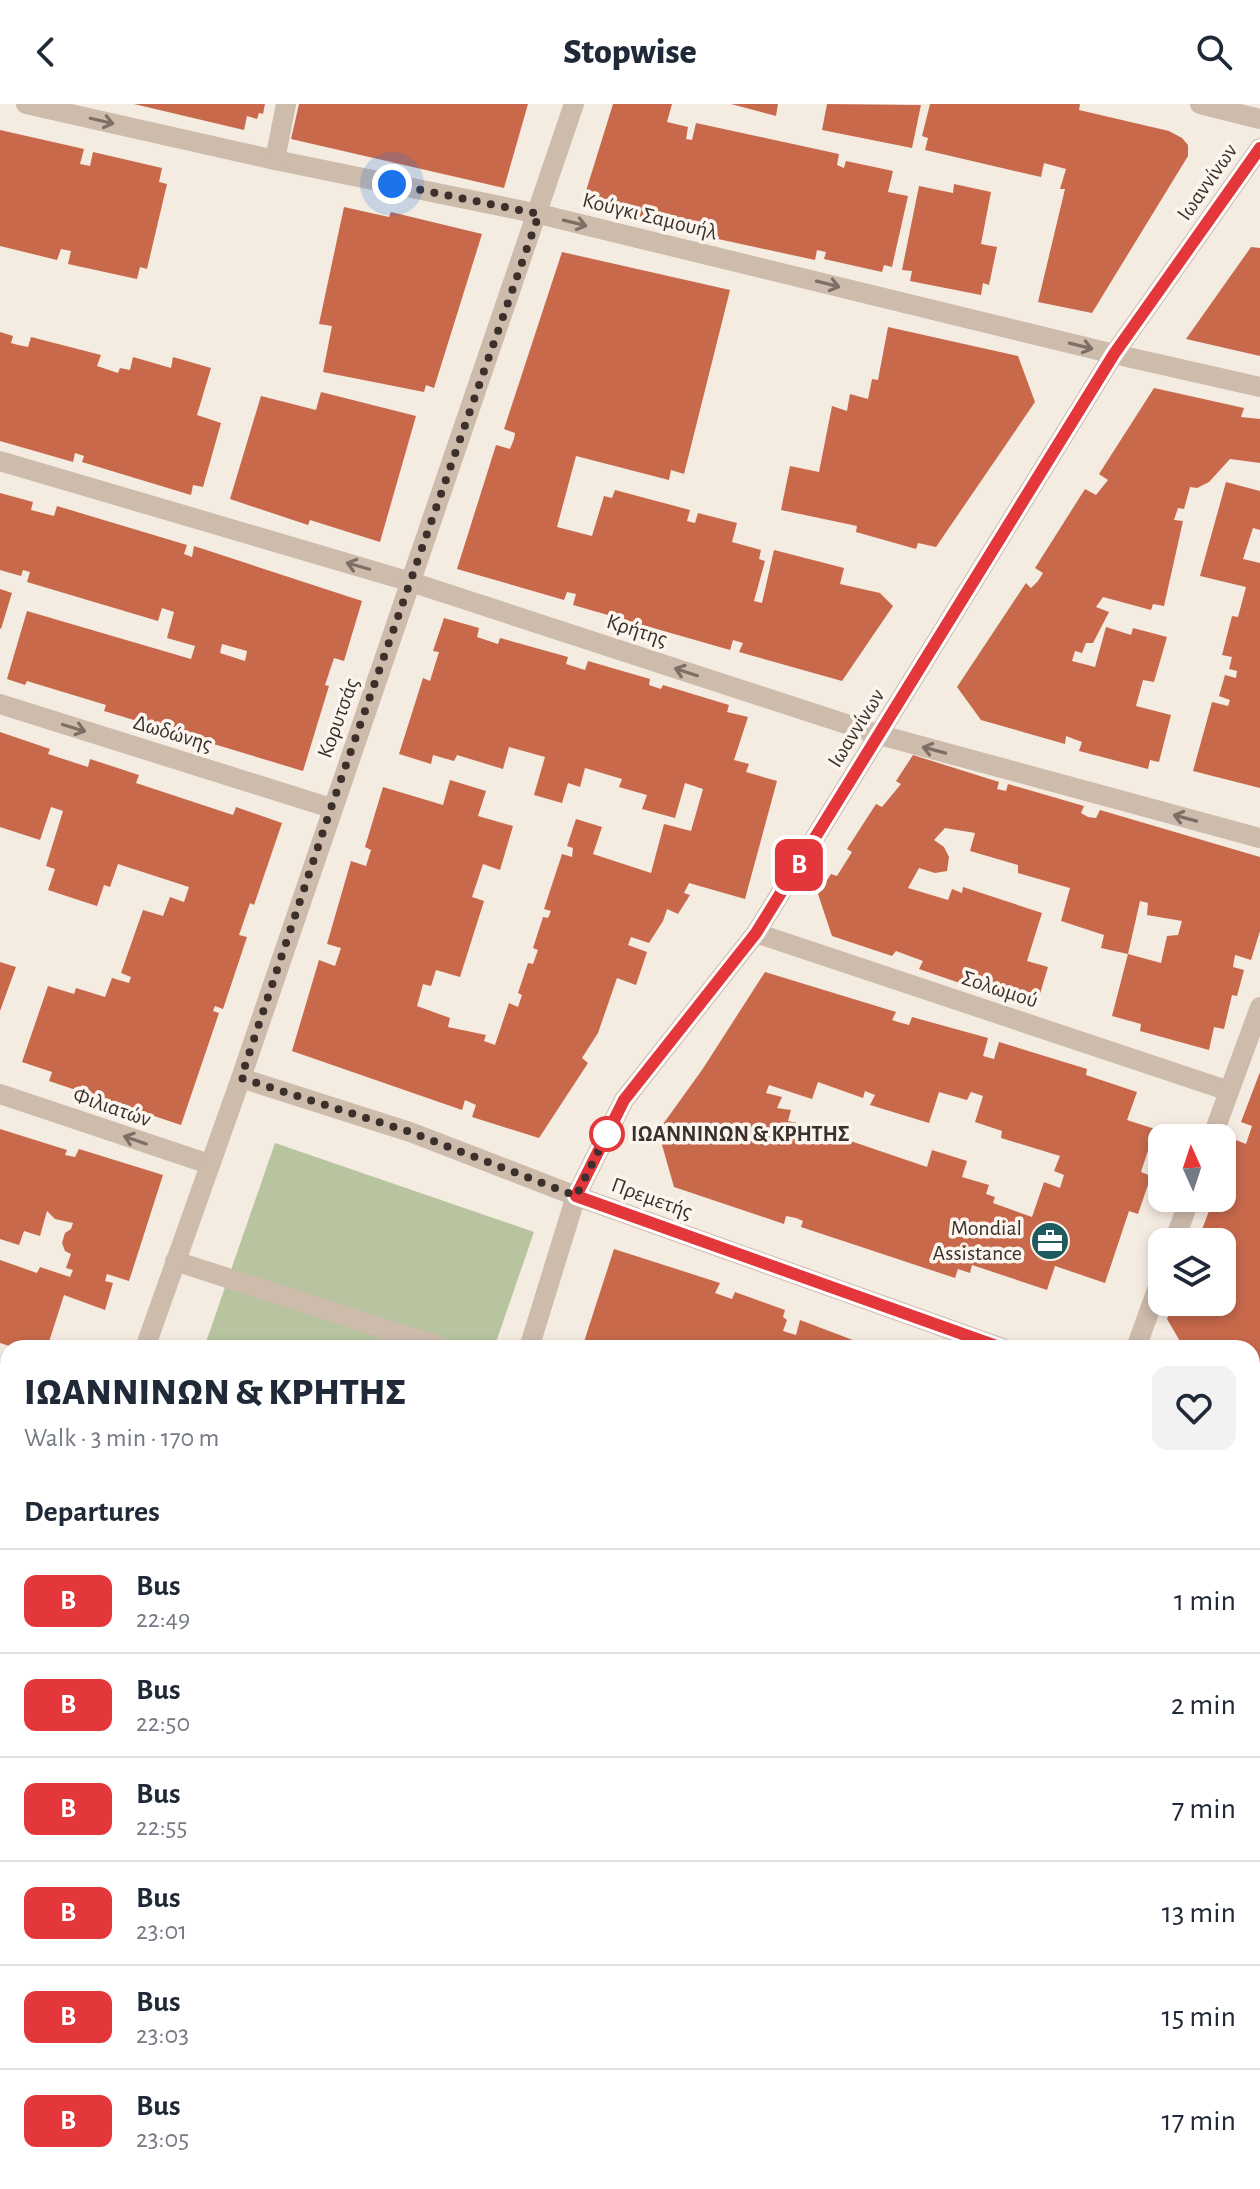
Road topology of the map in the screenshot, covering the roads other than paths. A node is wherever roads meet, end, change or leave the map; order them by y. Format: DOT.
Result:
graph roads {
  1 [pos="26,104"];
  2 [pos="286,104"];
  3 [pos="574,104"];
  4 [pos="1200,104"];
  5 [pos="1260,119"];
  6 [pos="1260,148"];
  7 [pos="275,160"];
  8 [pos="539,214"];
  9 [pos="1114,354"];
  10 [pos="1260,387"];
  11 [pos="0,461"];
  12 [pos="411,582"];
  13 [pos="0,704"];
  14 [pos="880,735"];
  15 [pos="331,808"];
  16 [pos="1260,838"];
  17 [pos="756,933"];
  18 [pos="1260,1007"];
  19 [pos="241,1078"];
  20 [pos="1229,1091"];
  21 [pos="0,1094"];
  22 [pos="1217,1124"];
  23 [pos="209,1164"];
  24 [pos="576,1196"];
  25 [pos="175,1261"];
  26 [pos="1148,1315"];
  27 [pos="148,1340"];
  28 [pos="419,1340"];
  29 [pos="531,1340"];
  30 [pos="980,1340"];
  31 [pos="1139,1340"];
  1 -- 7 [label="street, Κούγκι Σαμουήλ, one-way"];
  2 -- 7 [label="street"];
  3 -- 8 [label="street, Κορυτσάς"];
  4 -- 5 [label="street"];
  6 -- 9 [label="street, Ιωαννίνων"];
  7 -- 8 [label="street, Κούγκι Σαμουήλ"];
  8 -- 9 [label="street, Κούγκι Σαμουήλ, one-way"];
  8 -- 12 [label="street, Κορυτσάς"];
  9 -- 10 [label="street, Κούγκι Σαμουήλ"];
  9 -- 14 [label="street, Ιωαννίνων"];
  12 -- 11 [label="street, Κρήτης, one-way"];
  14 -- 12 [label="street, Κρήτης, one-way"];
  12 -- 15 [label="street, Κορυτσάς"];
  13 -- 15 [label="street, Δωδώνης, one-way"];
  16 -- 14 [label="street, Κρήτης, one-way"];
  14 -- 17 [label="street, Ιωαννίνων"];
  15 -- 19 [label="street, Κορυτσάς"];
  17 -- 20 [label="street, Σολωμού"];
  17 -- 24 [label="street, Ιωαννίνων"];
  18 -- 20 [label="street"];
  19 -- 23 [label="street, Κορυτσάς"];
  19 -- 24 [label="street, Πρεμετής"];
  20 -- 22 [label="street"];
  23 -- 21 [label="street, Φιλιατών, one-way"];
  23 -- 25 [label="street, Κορυτσάς"];
  24 -- 29 [label="street, Ιωαννίνων"];
  24 -- 30 [label="street, Πρεμετής"];
  25 -- 27 [label="street, Κορυτσάς"];
  25 -- 28 [label="street"];
  26 -- 31 [label="street"];
}
